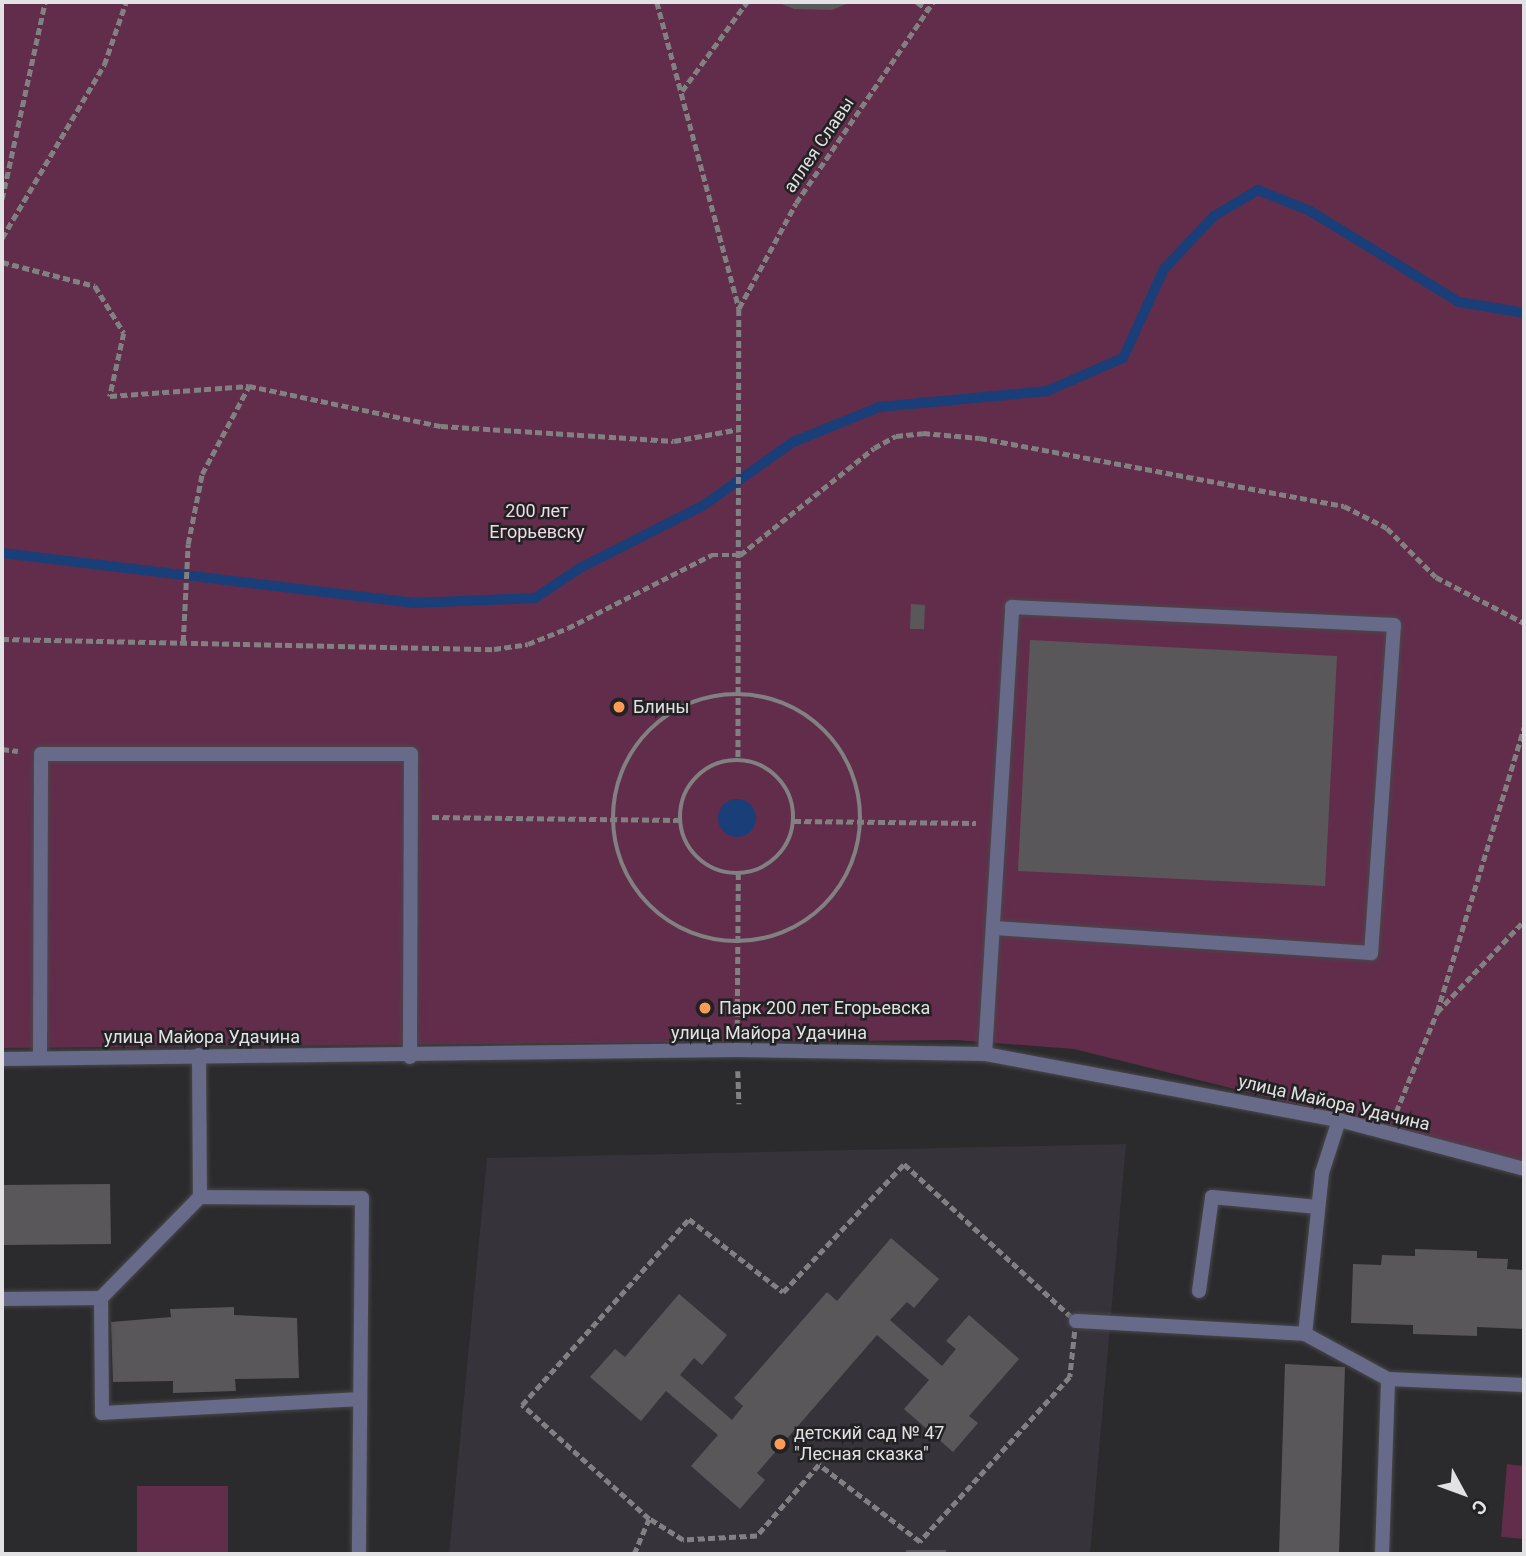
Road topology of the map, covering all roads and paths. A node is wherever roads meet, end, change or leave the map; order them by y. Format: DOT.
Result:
graph roads {
  1 [pos="45,2"];
  2 [pos="126,2"];
  3 [pos="657,2"];
  4 [pos="747,2"];
  5 [pos="917,2"];
  6 [pos="933,2"];
  7 [pos="928,10"];
  8 [pos="681,92"];
  9 [pos="2,199"];
  10 [pos="2,238"];
  11 [pos="2,262"];
  12 [pos="738,309"];
  13 [pos="249,386"];
  14 [pos="740,429"];
  15 [pos="740,555"];
  16 [pos="1524,623"];
  17 [pos="2,639"];
  18 [pos="183,642"];
  19 [pos="739,694"];
  20 [pos="1524,727"];
  21 [pos="738,760"];
  22 [pos="411,817"];
  23 [pos="613,819"];
  24 [pos="680,820"];
  25 [pos="794,821"];
  26 [pos="861,821"];
  27 [pos="1002,823"];
  28 [pos="738,874"];
  29 [pos="1524,922"];
  30 [pos="994,928"];
  31 [pos="738,942"];
  32 [pos="1437,1012"];
  33 [pos="737,1050"];
  34 [pos="985,1054"];
  35 [pos="199,1055"];
  36 [pos="410,1057"];
  37 [pos="40,1058"];
  38 [pos="2,1059"];
  39 [pos="739,1104"];
  40 [pos="1339,1120"];
  41 [pos="1387,1134"];
  42 [pos="1524,1168"];
  43 [pos="200,1197"];
  44 [pos="1318,1207"];
  45 [pos="1199,1291"];
  46 [pos="101,1298"];
  47 [pos="2,1299"];
  48 [pos="1076,1321"];
  49 [pos="1305,1334"];
  50 [pos="1388,1380"];
  51 [pos="1524,1385"];
  52 [pos="359,1399"];
  53 [pos="649,1519"];
  54 [pos="359,1554"];
  55 [pos="634,1554"];
  56 [pos="1382,1554"];
  1 -- 9 [label="path"];
  2 -- 10 [label="path"];
  3 -- 8 [label="path"];
  4 -- 8 [label="path"];
  5 -- 7 [label="path"];
  6 -- 7 [label="path, аллея Славы"];
  7 -- 12 [label="path, аллея Славы"];
  8 -- 12 [label="path"];
  11 -- 13 [label="path"];
  12 -- 14 [label="path"];
  13 -- 14 [label="path"];
  13 -- 18 [label="path"];
  14 -- 15 [label="path"];
  15 -- 16 [label="path"];
  15 -- 18 [label="path"];
  15 -- 19 [label="path"];
  17 -- 18 [label="path"];
  19 -- 21 [label="path"];
  19 -- 23 [label="path"];
  19 -- 26 [label="path"];
  20 -- 32 [label="path"];
  21 -- 24 [label="path"];
  21 -- 25 [label="path"];
  22 -- 23 [label="path"];
  22 -- 36 [label="street"];
  22 -- 37 [label="street"];
  23 -- 24 [label="path"];
  23 -- 31 [label="path"];
  24 -- 28 [label="path"];
  25 -- 26 [label="path"];
  25 -- 28 [label="path"];
  26 -- 27 [label="path"];
  26 -- 31 [label="path"];
  27 -- 30 [label="street"];
  27 -- 30 [label="street"];
  28 -- 31 [label="path"];
  29 -- 32 [label="path"];
  30 -- 34 [label="street"];
  31 -- 33 [label="path"];
  32 -- 41 [label="path"];
  33 -- 34 [label="street, улица Майора Удачина"];
  33 -- 36 [label="street, улица Майора Удачина"];
  33 -- 39 [label="path"];
  34 -- 40 [label="street, улица Майора Удачина"];
  35 -- 36 [label="street, улица Майора Удачина"];
  35 -- 37 [label="street, улица Майора Удачина"];
  35 -- 43 [label="street"];
  37 -- 38 [label="street, улица Майора Удачина"];
  40 -- 41 [label="street, улица Майора Удачина"];
  40 -- 44 [label="street"];
  41 -- 42 [label="street, улица Майора Удачина"];
  43 -- 46 [label="street"];
  43 -- 52 [label="street"];
  44 -- 45 [label="street"];
  44 -- 49 [label="street"];
  46 -- 47 [label="street"];
  46 -- 52 [label="street"];
  48 -- 49 [label="street"];
  48 -- 53 [label="path"];
  48 -- 53 [label="path"];
  49 -- 50 [label="street"];
  50 -- 51 [label="street"];
  50 -- 56 [label="street"];
  52 -- 54 [label="street"];
  53 -- 55 [label="path"];
}
